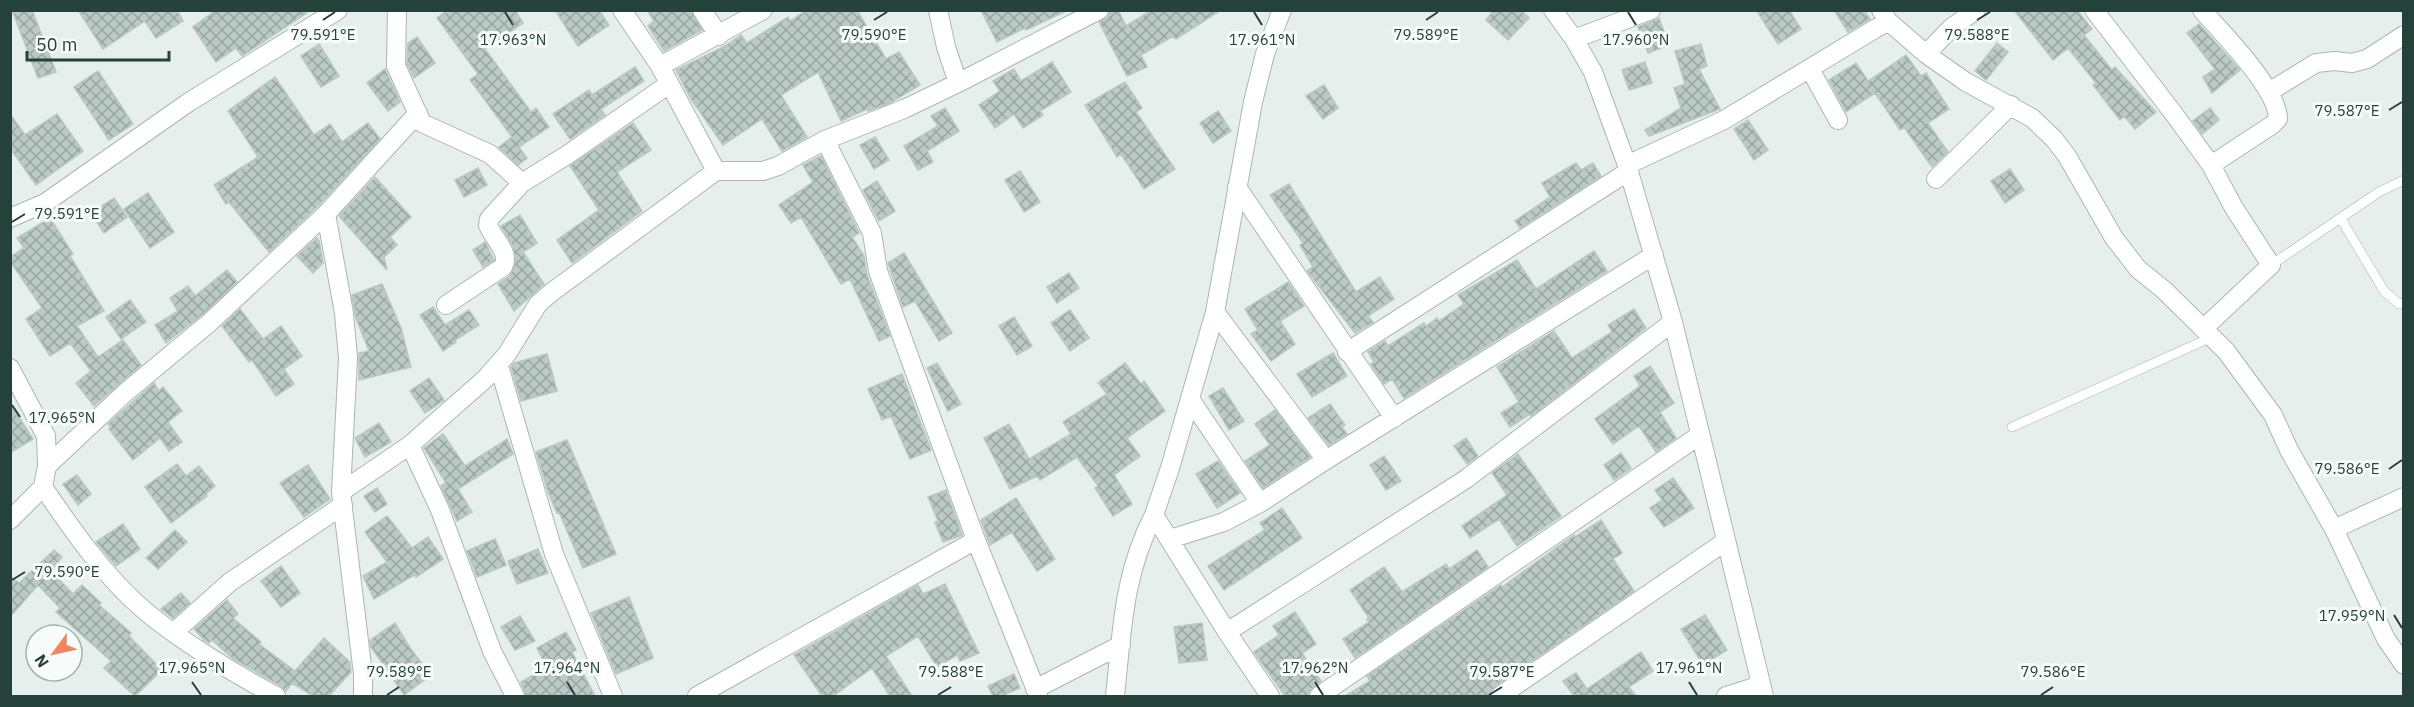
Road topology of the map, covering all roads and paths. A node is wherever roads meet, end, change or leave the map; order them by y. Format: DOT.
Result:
graph roads {
  1 [pos="338,10"];
  2 [pos="397,10"];
  3 [pos="622,10"];
  4 [pos="702,10"];
  5 [pos="763,10"];
  6 [pos="938,10"];
  7 [pos="1099,10"];
  8 [pos="1282,10"];
  9 [pos="1552,10"];
  10 [pos="1651,10"];
  11 [pos="1976,10"];
  12 [pos="2094,10"];
  13 [pos="2202,10"];
  14 [pos="1078,15"];
  15 [pos="1884,16"];
  16 [pos="2403,35"];
  17 [pos="719,36"];
  18 [pos="1574,39"];
  19 [pos="1926,54"];
  20 [pos="660,66"];
  21 [pos="1810,69"];
  22 [pos="958,83"];
  23 [pos="669,84"];
  24 [pos="2270,92"];
  25 [pos="2012,105"];
  26 [pos="418,113"];
  27 [pos="1838,120"];
  28 [pos="825,140"];
  29 [pos="2211,165"];
  30 [pos="1628,168"];
  31 [pos="716,171"];
  32 [pos="1936,179"];
  33 [pos="2403,180"];
  34 [pos="522,183"];
  35 [pos="1236,187"];
  36 [pos="326,214"];
  37 [pos="10,218"];
  38 [pos="2341,219"];
  39 [pos="1654,255"];
  40 [pos="2271,265"];
  41 [pos="2403,303"];
  42 [pos="446,305"];
  43 [pos="1215,312"];
  44 [pos="1673,322"];
  45 [pos="2208,333"];
  46 [pos="1347,352"];
  47 [pos="499,366"];
  48 [pos="10,368"];
  49 [pos="1190,399"];
  50 [pos="1394,418"];
  51 [pos="2012,427"];
  52 [pos="1700,435"];
  53 [pos="410,445"];
  54 [pos="1326,460"];
  55 [pos="47,466"];
  56 [pos="43,487"];
  57 [pos="2403,496"];
  58 [pos="342,498"];
  59 [pos="1260,503"];
  60 [pos="1154,515"];
  61 [pos="10,520"];
  62 [pos="2334,529"];
  63 [pos="1170,539"];
  64 [pos="976,540"];
  65 [pos="1726,541"];
  66 [pos="174,632"];
  67 [pos="1227,632"];
  68 [pos="1121,645"];
  69 [pos="2403,665"];
  70 [pos="1763,691"];
  71 [pos="1036,694"];
  72 [pos="276,696"];
  73 [pos="363,696"];
  74 [pos="515,696"];
  75 [pos="613,696"];
  76 [pos="697,696"];
  77 [pos="1115,696"];
  78 [pos="1270,696"];
  79 [pos="1319,696"];
  80 [pos="1500,696"];
  81 [pos="1726,696"];
  1 -- 37 [label="street"];
  2 -- 26 [label="street"];
  3 -- 20 [label="street"];
  4 -- 17 [label="street"];
  5 -- 17 [label="street"];
  6 -- 22 [label="street"];
  7 -- 14 [label="street"];
  8 -- 35 [label="street"];
  9 -- 18 [label="street"];
  10 -- 18 [label="street"];
  11 -- 19 [label="street"];
  12 -- 29 [label="street"];
  13 -- 24 [label="street"];
  14 -- 22 [label="street"];
  15 -- 19 [label="street"];
  15 -- 21 [label="street"];
  16 -- 24 [label="street"];
  17 -- 20 [label="street"];
  18 -- 30 [label="street"];
  19 -- 25 [label="street"];
  20 -- 23 [label="street"];
  21 -- 27 [label="street"];
  21 -- 30 [label="street"];
  22 -- 28 [label="street"];
  23 -- 31 [label="street"];
  23 -- 34 [label="street"];
  24 -- 29 [label="street"];
  25 -- 32 [label="street"];
  25 -- 45 [label="street"];
  26 -- 34 [label="street"];
  26 -- 36 [label="street"];
  28 -- 31 [label="street"];
  28 -- 64 [label="street"];
  29 -- 40 [label="street"];
  30 -- 39 [label="street"];
  30 -- 46 [label="street"];
  31 -- 47 [label="street"];
  33 -- 38 [label="lane"];
  34 -- 42 [label="street"];
  35 -- 43 [label="street"];
  35 -- 46 [label="street"];
  36 -- 55 [label="street"];
  36 -- 58 [label="street"];
  38 -- 40 [label="lane"];
  38 -- 41 [label="lane"];
  39 -- 44 [label="street"];
  39 -- 50 [label="street"];
  40 -- 45 [label="street"];
  43 -- 49 [label="street"];
  43 -- 54 [label="street"];
  44 -- 52 [label="street"];
  44 -- 67 [label="street"];
  45 -- 51 [label="lane"];
  45 -- 62 [label="street"];
  46 -- 50 [label="street"];
  47 -- 53 [label="street"];
  47 -- 75 [label="street"];
  48 -- 55 [label="street"];
  49 -- 59 [label="street"];
  49 -- 60 [label="street"];
  50 -- 54 [label="street"];
  52 -- 65 [label="street"];
  52 -- 79 [label="street"];
  53 -- 58 [label="street"];
  53 -- 74 [label="street"];
  54 -- 59 [label="street"];
  55 -- 56 [label="street"];
  56 -- 61 [label="street"];
  56 -- 66 [label="street"];
  57 -- 62 [label="street"];
  58 -- 66 [label="street"];
  58 -- 73 [label="street"];
  59 -- 63 [label="street"];
  60 -- 63 [label="street"];
  60 -- 68 [label="street"];
  62 -- 69 [label="street"];
  63 -- 67 [label="street"];
  64 -- 71 [label="street"];
  64 -- 76 [label="street"];
  65 -- 70 [label="street"];
  65 -- 80 [label="street"];
  66 -- 72 [label="street"];
  67 -- 78 [label="street"];
  68 -- 71 [label="street"];
  68 -- 77 [label="street"];
  70 -- 81 [label="street"];
}
